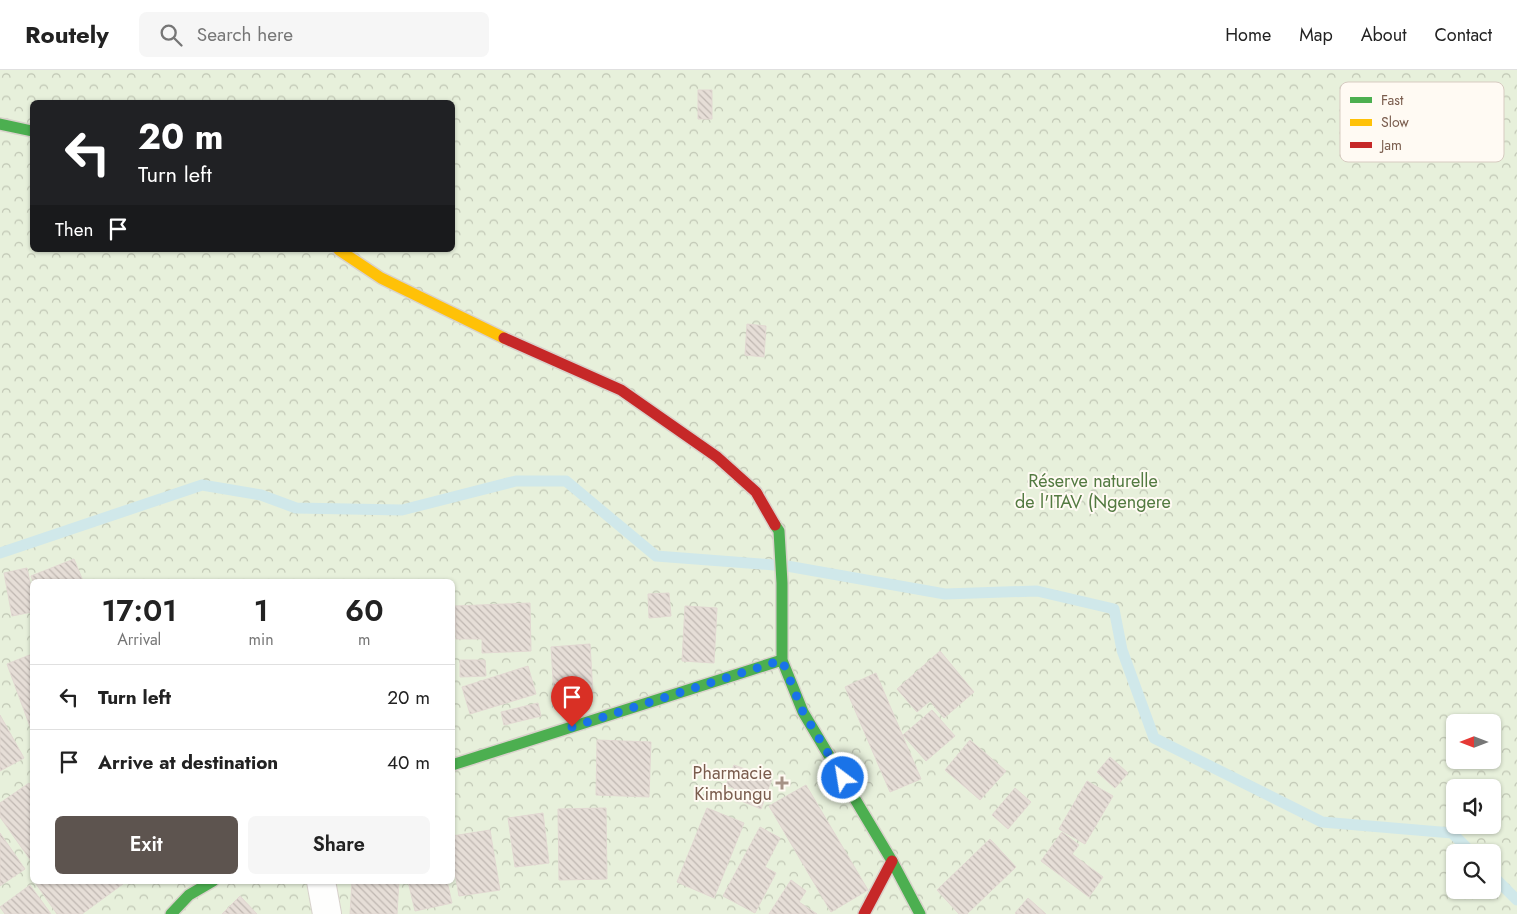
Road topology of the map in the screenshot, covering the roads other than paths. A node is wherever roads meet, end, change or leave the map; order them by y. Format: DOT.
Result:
graph roads {
  1 [pos="0,124"];
  2 [pos="30,130"];
  3 [pos="342,252"];
  4 [pos="782,660"];
  5 [pos="455,764"];
  6 [pos="892,861"];
  7 [pos="209,884"];
  8 [pos="321,884"];
  9 [pos="171,914"];
  10 [pos="327,914"];
  11 [pos="864,914"];
  12 [pos="920,914"];
  1 -- 2 [label="street"];
  3 -- 4 [label="street"];
  4 -- 5 [label="street"];
  4 -- 6 [label="street"];
  6 -- 11 [label="street"];
  6 -- 12 [label="street"];
  7 -- 9 [label="street"];
  8 -- 10 [label="street"];
}
